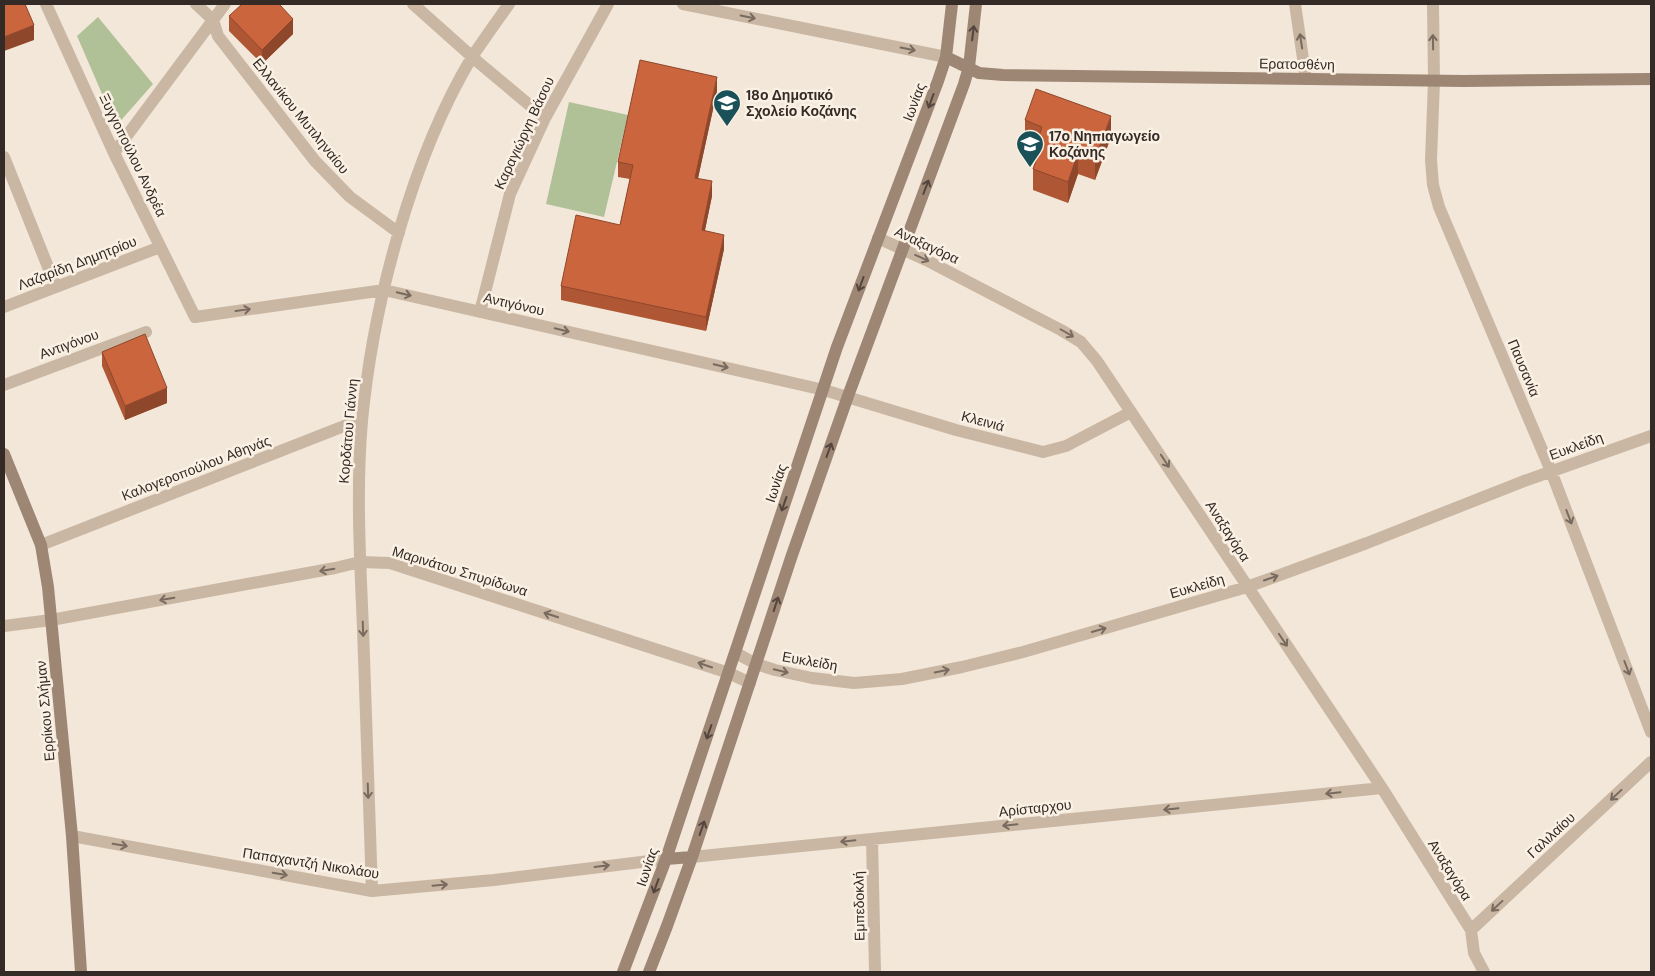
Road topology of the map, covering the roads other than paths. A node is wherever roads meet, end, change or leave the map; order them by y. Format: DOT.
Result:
graph roads {
  1 [pos="46,4"];
  2 [pos="196,4"];
  3 [pos="225,4"];
  4 [pos="413,4"];
  5 [pos="509,4"];
  6 [pos="608,4"];
  7 [pos="683,4"];
  8 [pos="952,4"];
  9 [pos="976,4"];
  10 [pos="1295,4"];
  11 [pos="1433,4"];
  12 [pos="212,20"];
  13 [pos="473,56"];
  14 [pos="946,57"];
  15 [pos="969,67"];
  16 [pos="1306,79"];
  17 [pos="1651,79"];
  18 [pos="1434,81"];
  19 [pos="545,118"];
  20 [pos="114,153"];
  21 [pos="4,157"];
  22 [pos="399,233"];
  23 [pos="878,238"];
  24 [pos="160,247"];
  25 [pos="902,249"];
  26 [pos="56,286"];
  27 [pos="384,290"];
  28 [pos="4,307"];
  29 [pos="480,312"];
  30 [pos="195,317"];
  31 [pos="146,332"];
  32 [pos="4,385"];
  33 [pos="824,390"];
  34 [pos="848,396"];
  35 [pos="1131,412"];
  36 [pos="362,419"];
  37 [pos="1651,436"];
  38 [pos="4,454"];
  39 [pos="1551,471"];
  40 [pos="41,545"];
  41 [pos="360,562"];
  42 [pos="1247,587"];
  43 [pos="51,620"];
  44 [pos="4,626"];
  45 [pos="736,653"];
  46 [pos="756,664"];
  47 [pos="729,673"];
  48 [pos="750,683"];
  49 [pos="1651,732"];
  50 [pos="1651,762"];
  51 [pos="1382,788"];
  52 [pos="72,836"];
  53 [pos="872,839"];
  54 [pos="692,857"];
  55 [pos="666,860"];
  56 [pos="372,890"];
  57 [pos="1471,930"];
  58 [pos="81,972"];
  59 [pos="623,972"];
  60 [pos="649,972"];
  61 [pos="875,972"];
  62 [pos="1484,972"];
  1 -- 20 [label="street, Ξυγγοπούλου Ανδρέα"];
  2 -- 12 [label="street, Ελλανίκου Μυτιληναίου"];
  3 -- 12 [label="street"];
  4 -- 13 [label="street"];
  5 -- 13 [label="street, Κορδάτου Γιάννη"];
  6 -- 19 [label="street, Καραγιώργη Βάσου"];
  7 -- 14 [label="street, one-way"];
  8 -- 14 [label="main road, Ιωνίας"];
  15 -- 9 [label="main road, one-way"];
  16 -- 10 [label="street, one-way"];
  18 -- 11 [label="street, Παυσανία, one-way"];
  12 -- 20 [label="street"];
  12 -- 22 [label="street, Ελλανίκου Μυτιληναίου"];
  13 -- 19 [label="street"];
  13 -- 22 [label="street, Κορδάτου Γιάννη"];
  14 -- 15 [label="main road, Ερατοσθένη"];
  14 -- 23 [label="main road, Ιωνίας, one-way"];
  15 -- 16 [label="main road, Ερατοσθένη"];
  25 -- 15 [label="main road, one-way"];
  16 -- 18 [label="main road, Ερατοσθένη"];
  17 -- 18 [label="main road, Ερατοσθένη"];
  18 -- 39 [label="street, Παυσανία"];
  19 -- 29 [label="street, Καραγιώργη Βάσου"];
  20 -- 24 [label="street, Ξυγγοπούλου Ανδρέα"];
  21 -- 26 [label="street"];
  22 -- 27 [label="street, Κορδάτου Γιάννη"];
  23 -- 25 [label="street, Αναξαγόρα"];
  23 -- 33 [label="main road, Ιωνίας, one-way"];
  24 -- 26 [label="street, Λαζαρίδη Δημητρίου"];
  24 -- 30 [label="street, Ξυγγοπούλου Ανδρέα"];
  25 -- 34 [label="main road"];
  25 -- 35 [label="street, Αναξαγόρα, one-way"];
  26 -- 28 [label="street, Λαζαρίδη Δημητρίου"];
  27 -- 29 [label="street, Αντιγόνου, one-way"];
  30 -- 27 [label="street, Αντιγόνου, one-way"];
  27 -- 36 [label="street, Κορδάτου Γιάννη"];
  29 -- 33 [label="street, Αντιγόνου, one-way"];
  31 -- 32 [label="street, Αντιγόνου"];
  33 -- 34 [label="street, Κλεινιά"];
  33 -- 45 [label="main road, Ιωνίας, one-way"];
  34 -- 35 [label="street, Κλεινιά"];
  46 -- 34 [label="main road, one-way"];
  35 -- 42 [label="street, Αναξαγόρα, one-way"];
  36 -- 40 [label="street, Καλογεροπούλου Αθηνάς"];
  36 -- 41 [label="street, Κορδάτου Γιάννη"];
  37 -- 39 [label="street, Ευκλείδη"];
  38 -- 40 [label="main road, Ερρίκου Σλήμαν"];
  42 -- 39 [label="street, Ευκλείδη, one-way"];
  39 -- 49 [label="street, Παυσανία, one-way"];
  40 -- 43 [label="main road, Ερρίκου Σλήμαν"];
  41 -- 43 [label="street, Μαρινάτου Σπυρίδωνα, one-way"];
  47 -- 41 [label="street, Μαρινάτου Σπυρίδωνα, one-way"];
  41 -- 56 [label="street, Κορδάτου Γιάννη, one-way"];
  46 -- 42 [label="street, Ευκλείδη, one-way"];
  42 -- 51 [label="street, Αναξαγόρα, one-way"];
  43 -- 44 [label="street, Μαρινάτου Σπυρίδωνα"];
  43 -- 52 [label="main road, Ερρίκου Σλήμαν"];
  45 -- 46 [label="street, Ευκλείδη"];
  45 -- 47 [label="main road, Ιωνίας"];
  46 -- 48 [label="main road"];
  47 -- 48 [label="street, Μαρινάτου Σπυρίδωνα"];
  47 -- 55 [label="main road, Ιωνίας, one-way"];
  54 -- 48 [label="main road, one-way"];
  50 -- 57 [label="street, Γαλιλαίου, one-way"];
  51 -- 53 [label="street, Αρίσταρχου, one-way"];
  51 -- 57 [label="street, Αναξαγόρα"];
  52 -- 56 [label="street, Παπαχαντζή Νικολάου, one-way"];
  52 -- 58 [label="main road, Ερρίκου Σλήμαν"];
  53 -- 54 [label="street, Αρίσταρχου, one-way"];
  53 -- 61 [label="street, Εμπεδοκλή"];
  54 -- 55 [label="main road"];
  54 -- 60 [label="main road"];
  56 -- 55 [label="street, Παπαχαντζή Νικολάου, one-way"];
  55 -- 59 [label="main road, Ιωνίας, one-way"];
  57 -- 62 [label="street"];
}
